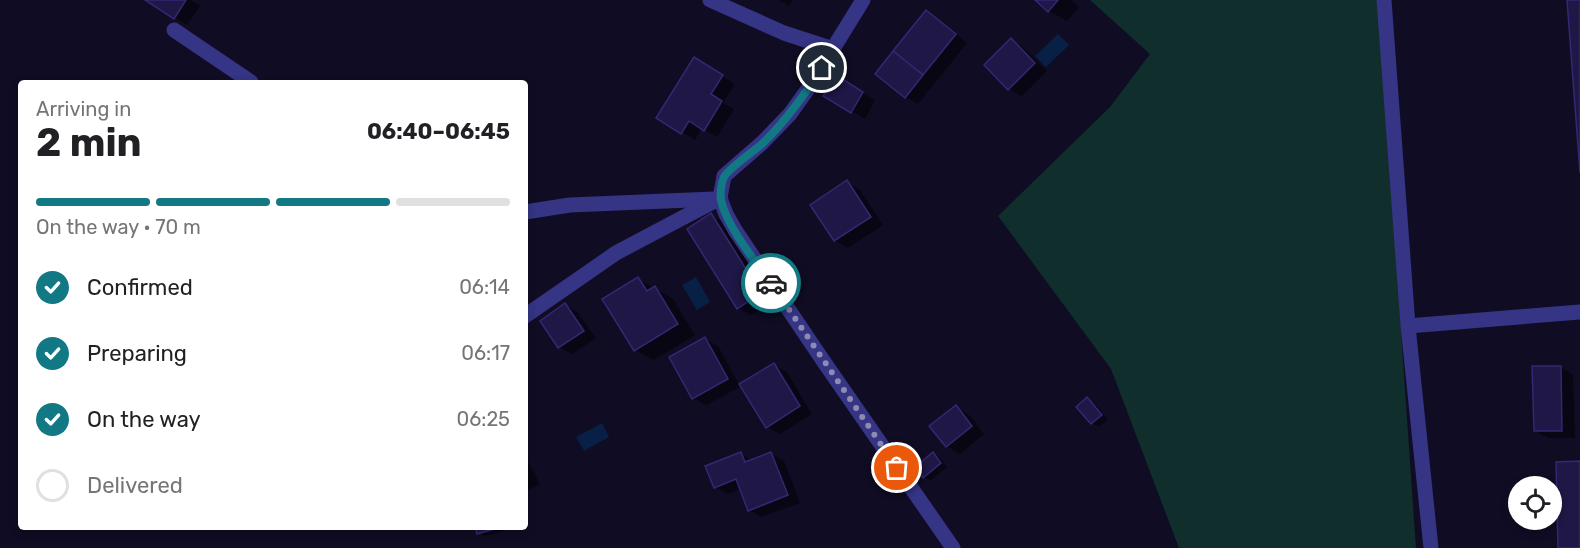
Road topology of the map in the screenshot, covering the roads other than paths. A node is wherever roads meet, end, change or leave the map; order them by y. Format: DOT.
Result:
graph roads {
  1 [pos="710,0"];
  2 [pos="863,0"];
  3 [pos="1384,0"];
  4 [pos="174,30"];
  5 [pos="833,49"];
  6 [pos="248,80"];
  7 [pos="720,198"];
  8 [pos="528,212"];
  9 [pos="1580,312"];
  10 [pos="528,314"];
  11 [pos="1408,326"];
  12 [pos="953,548"];
  13 [pos="1431,548"];
  1 -- 5 [label="street"];
  2 -- 5 [label="street"];
  3 -- 11 [label="street"];
  4 -- 6 [label="street"];
  5 -- 7 [label="street"];
  7 -- 8 [label="street"];
  7 -- 10 [label="street"];
  7 -- 12 [label="street"];
  9 -- 11 [label="street"];
  11 -- 13 [label="street"];
}
